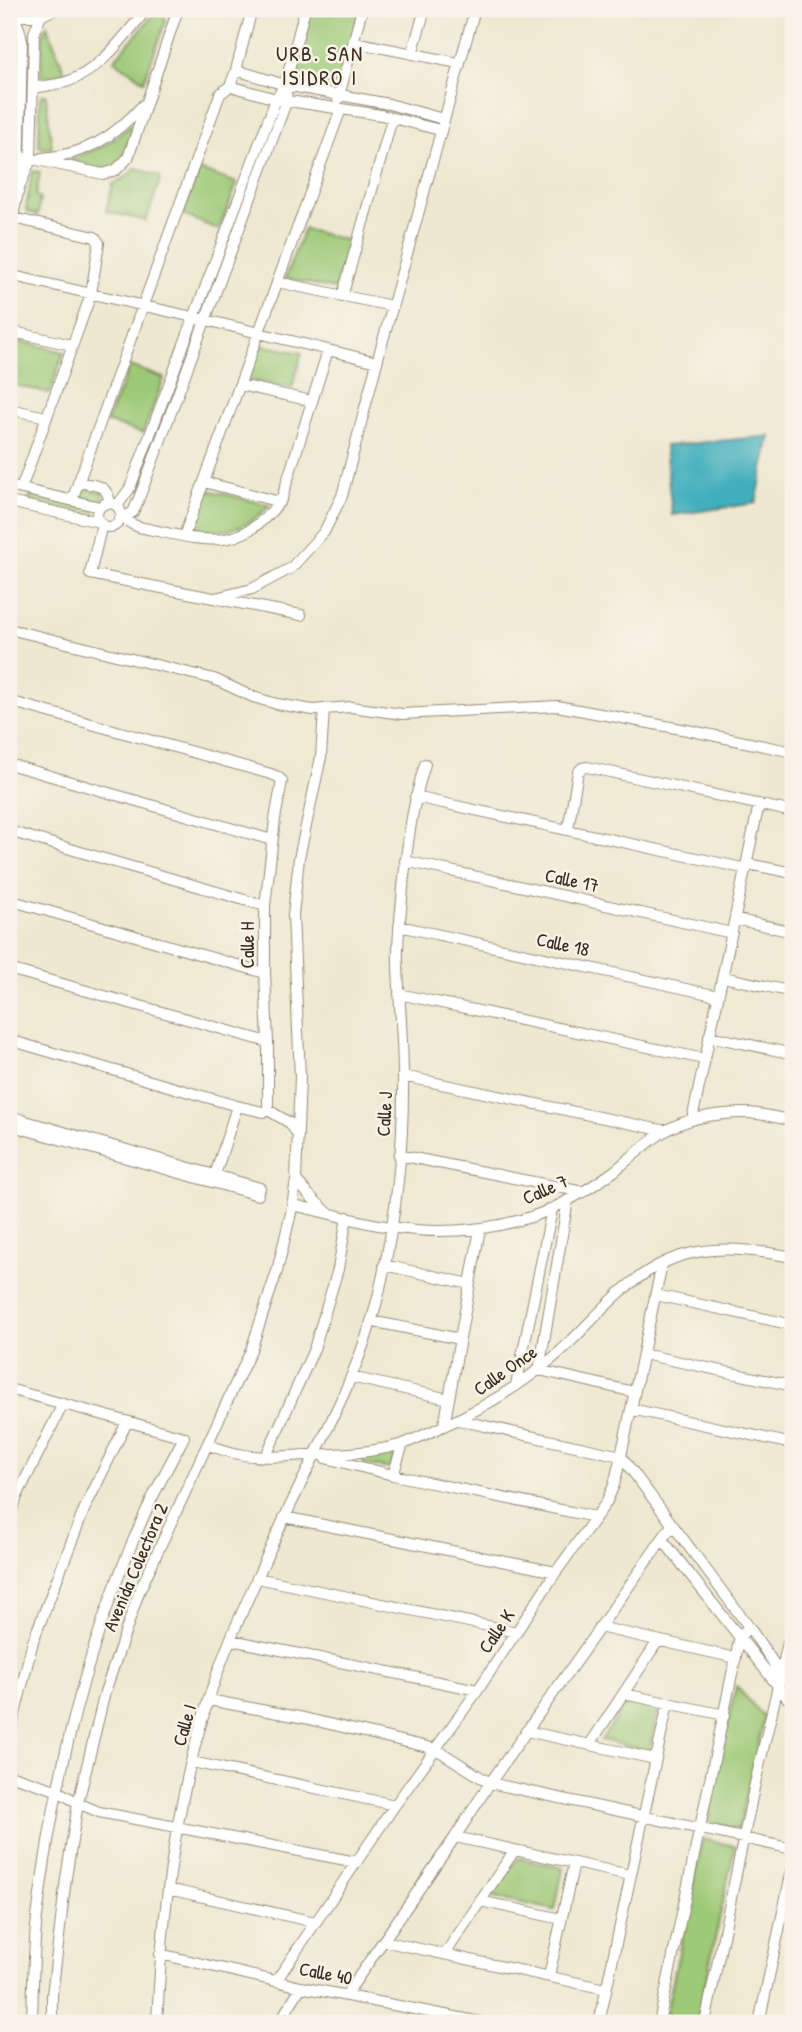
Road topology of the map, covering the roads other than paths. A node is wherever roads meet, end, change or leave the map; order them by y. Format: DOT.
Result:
graph roads {
  1 [pos="55,9"];
  2 [pos="146,9"];
  3 [pos="176,9"];
  4 [pos="251,9"];
  5 [pos="304,9"];
  6 [pos="362,9"];
  7 [pos="425,9"];
  8 [pos="475,9"];
  9 [pos="11,16"];
  10 [pos="41,16"];
  11 [pos="354,42"];
  12 [pos="412,54"];
  13 [pos="458,63"];
  14 [pos="236,70"];
  15 [pos="9,85"];
  16 [pos="285,85"];
  17 [pos="230,86"];
  18 [pos="21,87"];
  19 [pos="33,88"];
  20 [pos="339,96"];
  21 [pos="281,99"];
  22 [pos="146,103"];
  23 [pos="339,109"];
  24 [pos="392,118"];
  25 [pos="443,119"];
  26 [pos="440,130"];
  27 [pos="13,155"];
  28 [pos="31,159"];
  29 [pos="19,188"];
  30 [pos="10,218"];
  31 [pos="9,233"];
  32 [pos="9,275"];
  33 [pos="277,282"];
  34 [pos="91,294"];
  35 [pos="342,297"];
  36 [pos="142,306"];
  37 [pos="392,306"];
  38 [pos="194,318"];
  39 [pos="206,320"];
  40 [pos="9,331"];
  41 [pos="259,333"];
  42 [pos="72,345"];
  43 [pos="328,350"];
  44 [pos="377,362"];
  45 [pos="240,385"];
  46 [pos="312,401"];
  47 [pos="9,408"];
  48 [pos="46,417"];
  49 [pos="78,482"];
  50 [pos="204,482"];
  51 [pos="9,486"];
  52 [pos="21,489"];
  53 [pos="72,500"];
  54 [pos="9,502"];
  55 [pos="280,502"];
  56 [pos="109,505"];
  57 [pos="121,519"];
  58 [pos="101,523"];
  59 [pos="184,536"];
  60 [pos="215,598"];
  61 [pos="301,615"];
  62 [pos="9,629"];
  63 [pos="9,701"];
  64 [pos="324,709"];
  65 [pos="793,752"];
  66 [pos="9,764"];
  67 [pos="425,764"];
  68 [pos="415,797"];
  69 [pos="759,804"];
  70 [pos="793,812"];
  71 [pos="568,829"];
  72 [pos="9,831"];
  73 [pos="272,840"];
  74 [pos="405,861"];
  75 [pos="747,866"];
  76 [pos="793,873"];
  77 [pos="9,900"];
  78 [pos="265,906"];
  79 [pos="735,919"];
  80 [pos="400,926"];
  81 [pos="793,932"];
  82 [pos="732,933"];
  83 [pos="9,969"];
  84 [pos="265,973"];
  85 [pos="723,977"];
  86 [pos="793,992"];
  87 [pos="400,994"];
  88 [pos="718,996"];
  89 [pos="709,1036"];
  90 [pos="9,1040"];
  91 [pos="268,1042"];
  92 [pos="793,1054"];
  93 [pos="704,1059"];
  94 [pos="403,1076"];
  95 [pos="237,1106"];
  96 [pos="268,1110"];
  97 [pos="9,1115"];
  98 [pos="692,1120"];
  99 [pos="793,1121"];
  100 [pos="9,1125"];
  101 [pos="666,1131"];
  102 [pos="298,1135"];
  103 [pos="400,1155"];
  104 [pos="215,1175"];
  105 [pos="296,1180"];
  106 [pos="583,1192"];
  107 [pos="568,1200"];
  108 [pos="292,1205"];
  109 [pos="552,1209"];
  110 [pos="327,1212"];
  111 [pos="347,1217"];
  112 [pos="391,1227"];
  113 [pos="480,1229"];
  114 [pos="793,1257"];
  115 [pos="662,1264"];
  116 [pos="384,1265"];
  117 [pos="470,1284"];
  118 [pos="656,1295"];
  119 [pos="371,1321"];
  120 [pos="793,1325"];
  121 [pos="460,1339"];
  122 [pos="643,1354"];
  123 [pos="538,1370"];
  124 [pos="351,1377"];
  125 [pos="793,1385"];
  126 [pos="516,1387"];
  127 [pos="9,1389"];
  128 [pos="635,1392"];
  129 [pos="449,1399"];
  130 [pos="62,1404"];
  131 [pos="631,1409"];
  132 [pos="457,1420"];
  133 [pos="127,1422"];
  134 [pos="444,1426"];
  135 [pos="403,1444"];
  136 [pos="793,1444"];
  137 [pos="208,1445"];
  138 [pos="315,1455"];
  139 [pos="621,1456"];
  140 [pos="266,1457"];
  141 [pos="394,1475"];
  142 [pos="642,1484"];
  143 [pos="614,1485"];
  144 [pos="284,1517"];
  145 [pos="594,1517"];
  146 [pos="9,1520"];
  147 [pos="672,1525"];
  148 [pos="662,1539"];
  149 [pos="556,1572"];
  150 [pos="257,1578"];
  151 [pos="793,1623"];
  152 [pos="749,1627"];
  153 [pos="599,1628"];
  154 [pos="517,1632"];
  155 [pos="740,1636"];
  156 [pos="231,1640"];
  157 [pos="658,1641"];
  158 [pos="736,1658"];
  159 [pos="779,1682"];
  160 [pos="793,1683"];
  161 [pos="478,1690"];
  162 [pos="624,1693"];
  163 [pos="209,1700"];
  164 [pos="668,1703"];
  165 [pos="793,1705"];
  166 [pos="725,1715"];
  167 [pos="526,1731"];
  168 [pos="9,1738"];
  169 [pos="590,1744"];
  170 [pos="436,1749"];
  171 [pos="655,1759"];
  172 [pos="192,1762"];
  173 [pos="9,1775"];
  174 [pos="490,1783"];
  175 [pos="56,1790"];
  176 [pos="78,1803"];
  177 [pos="395,1805"];
  178 [pos="642,1817"];
  179 [pos="178,1826"];
  180 [pos="700,1830"];
  181 [pos="455,1837"];
  182 [pos="744,1839"];
  183 [pos="793,1849"];
  184 [pos="514,1851"];
  185 [pos="356,1862"];
  186 [pos="574,1863"];
  187 [pos="793,1865"];
  188 [pos="630,1875"];
  189 [pos="168,1889"];
  190 [pos="480,1901"];
  191 [pos="561,1919"];
  192 [pos="315,1922"];
  193 [pos="383,1941"];
  194 [pos="445,1954"];
  195 [pos="160,1955"];
  196 [pos="549,1976"];
  197 [pos="276,1981"];
  198 [pos="301,1987"];
  199 [pos="606,1989"];
  200 [pos="346,1995"];
  201 [pos="32,2023"];
  202 [pos="52,2023"];
  203 [pos="157,2023"];
  204 [pos="279,2023"];
  205 [pos="486,2023"];
  206 [pos="599,2023"];
  207 [pos="659,2023"];
  208 [pos="705,2023"];
  209 [pos="759,2023"];
  1 -- 10 [label="street"];
  2 -- 19 [label="street"];
  3 -- 22 [label="street"];
  4 -- 14 [label="street"];
  5 -- 16 [label="street"];
  6 -- 11 [label="street"];
  7 -- 12 [label="street"];
  8 -- 13 [label="street"];
  9 -- 10 [label="street"];
  9 -- 18 [label="street"];
  10 -- 19 [label="street"];
  11 -- 12 [label="street"];
  11 -- 20 [label="street"];
  12 -- 13 [label="street"];
  13 -- 25 [label="street"];
  14 -- 16 [label="street"];
  14 -- 17 [label="street"];
  15 -- 18 [label="street"];
  16 -- 20 [label="street"];
  16 -- 21 [label="street"];
  17 -- 21 [label="street"];
  17 -- 36 [label="street"];
  18 -- 27 [label="street"];
  19 -- 28 [label="street"];
  20 -- 23 [label="street"];
  20 -- 25 [label="street"];
  21 -- 23 [label="street"];
  21 -- 38 [label="street"];
  21 -- 39 [label="street"];
  22 -- 28 [label="street"];
  22 -- 28 [label="street"];
  23 -- 24 [label="street"];
  23 -- 33 [label="street"];
  24 -- 26 [label="street"];
  24 -- 35 [label="street"];
  25 -- 26 [label="street"];
  26 -- 37 [label="street"];
  27 -- 28 [label="street"];
  27 -- 29 [label="street"];
  28 -- 29 [label="street"];
  29 -- 30 [label="street"];
  30 -- 31 [label="street"];
  30 -- 34 [label="street"];
  32 -- 34 [label="street"];
  33 -- 35 [label="street"];
  33 -- 41 [label="street"];
  34 -- 36 [label="street"];
  34 -- 42 [label="street"];
  35 -- 37 [label="street"];
  36 -- 38 [label="street"];
  36 -- 49 [label="street"];
  37 -- 44 [label="street"];
  38 -- 39 [label="street"];
  38 -- 56 [label="street"];
  39 -- 41 [label="street"];
  39 -- 57 [label="street"];
  40 -- 42 [label="street"];
  41 -- 43 [label="street"];
  41 -- 45 [label="street"];
  42 -- 48 [label="street"];
  43 -- 44 [label="street"];
  43 -- 46 [label="street"];
  44 -- 60 [label="street"];
  45 -- 46 [label="street"];
  45 -- 50 [label="street"];
  46 -- 55 [label="street"];
  47 -- 48 [label="street"];
  48 -- 52 [label="street"];
  49 -- 53 [label="street"];
  49 -- 56 [label="street"];
  50 -- 55 [label="street"];
  50 -- 59 [label="street"];
  51 -- 52 [label="street"];
  52 -- 53 [label="street"];
  53 -- 56 [label="street"];
  54 -- 58 [label="street"];
  55 -- 59 [label="street"];
  56 -- 57 [label="street"];
  56 -- 58 [label="street"];
  57 -- 58 [label="street"];
  57 -- 59 [label="street"];
  58 -- 60 [label="street"];
  60 -- 61 [label="street"];
  62 -- 64 [label="street"];
  63 -- 73 [label="street, Calle H"];
  64 -- 65 [label="street"];
  64 -- 102 [label="street, Avenida Colectora 2"];
  66 -- 73 [label="street"];
  67 -- 68 [label="street, Calle J"];
  68 -- 71 [label="street"];
  68 -- 74 [label="street, Calle J"];
  69 -- 70 [label="street"];
  69 -- 71 [label="street"];
  69 -- 75 [label="street"];
  71 -- 75 [label="street"];
  72 -- 78 [label="street"];
  73 -- 78 [label="street, Calle H"];
  74 -- 80 [label="street, Calle J"];
  74 -- 82 [label="street, Calle 17"];
  75 -- 76 [label="street"];
  75 -- 79 [label="street"];
  77 -- 84 [label="street"];
  78 -- 84 [label="street, Calle H"];
  79 -- 81 [label="street"];
  79 -- 82 [label="street"];
  80 -- 87 [label="street, Calle J"];
  80 -- 88 [label="street, Calle 18"];
  82 -- 85 [label="street"];
  83 -- 91 [label="street"];
  84 -- 91 [label="street, Calle H"];
  85 -- 86 [label="street"];
  85 -- 88 [label="street"];
  87 -- 93 [label="street"];
  87 -- 94 [label="street, Calle J"];
  88 -- 89 [label="street"];
  89 -- 92 [label="street"];
  89 -- 93 [label="street"];
  90 -- 95 [label="street"];
  91 -- 96 [label="street, Calle H"];
  93 -- 98 [label="street"];
  94 -- 101 [label="street"];
  94 -- 103 [label="street, Calle J"];
  95 -- 96 [label="street"];
  95 -- 104 [label="street"];
  96 -- 102 [label="street"];
  97 -- 104 [label="street"];
  98 -- 99 [label="street, Calle 7"];
  98 -- 101 [label="street, Calle 7"];
  100 -- 104 [label="street"];
  101 -- 106 [label="street, Calle 7"];
  102 -- 105 [label="street, Avenida Colectora 2"];
  103 -- 106 [label="street"];
  103 -- 112 [label="street, Calle J"];
  105 -- 108 [label="street, Avenida Colectora 2"];
  105 -- 110 [label="street"];
  106 -- 107 [label="street, Calle 7"];
  107 -- 109 [label="street, Calle 7"];
  107 -- 123 [label="street"];
  108 -- 110 [label="street, Calle 7"];
  108 -- 137 [label="street, Avenida Colectora 2"];
  109 -- 113 [label="street, Calle 7"];
  109 -- 126 [label="street"];
  110 -- 111 [label="street, Calle 7"];
  111 -- 112 [label="street, Calle 7"];
  111 -- 140 [label="street"];
  112 -- 113 [label="street, Calle 7"];
  112 -- 116 [label="street, Calle J"];
  113 -- 117 [label="street"];
  114 -- 115 [label="street, Calle Once"];
  115 -- 118 [label="street, Calle K"];
  115 -- 123 [label="street, Calle Once"];
  116 -- 117 [label="street"];
  116 -- 119 [label="street, Calle J"];
  117 -- 121 [label="street"];
  118 -- 120 [label="street"];
  118 -- 122 [label="street, Calle K"];
  119 -- 121 [label="street"];
  119 -- 124 [label="street, Calle J"];
  121 -- 129 [label="street"];
  122 -- 125 [label="street"];
  122 -- 128 [label="street, Calle K"];
  123 -- 126 [label="street, Calle Once"];
  123 -- 128 [label="street"];
  124 -- 129 [label="street"];
  124 -- 138 [label="street, Calle J"];
  126 -- 132 [label="street, Calle Once"];
  127 -- 130 [label="street"];
  128 -- 131 [label="street, Calle K"];
  129 -- 134 [label="street"];
  130 -- 133 [label="street"];
  130 -- 146 [label="street"];
  131 -- 136 [label="street"];
  131 -- 139 [label="street, Calle K"];
  132 -- 134 [label="street, Calle Once"];
  132 -- 139 [label="street"];
  133 -- 168 [label="street"];
  133 -- 175 [label="street, Avenida Colectora 2"];
  134 -- 135 [label="street, Calle Once"];
  135 -- 138 [label="street, Calle Once"];
  135 -- 141 [label="street"];
  137 -- 140 [label="street, Calle Once"];
  137 -- 176 [label="street, Avenida Colectora 2"];
  138 -- 140 [label="street, Calle Once"];
  138 -- 141 [label="street"];
  138 -- 144 [label="street, Calle I"];
  139 -- 142 [label="street"];
  139 -- 143 [label="street, Calle K"];
  141 -- 145 [label="street"];
  142 -- 143 [label="street"];
  142 -- 147 [label="street"];
  143 -- 145 [label="street, Calle K"];
  144 -- 149 [label="street"];
  144 -- 150 [label="street, Calle I"];
  145 -- 149 [label="street, Calle K"];
  147 -- 148 [label="street"];
  147 -- 152 [label="street"];
  148 -- 153 [label="street"];
  148 -- 155 [label="street"];
  149 -- 154 [label="street, Calle K"];
  150 -- 154 [label="street"];
  150 -- 156 [label="street, Calle I"];
  151 -- 159 [label="street"];
  152 -- 155 [label="street"];
  152 -- 159 [label="street"];
  153 -- 157 [label="street"];
  153 -- 167 [label="street"];
  154 -- 161 [label="street, Calle K"];
  155 -- 158 [label="street"];
  155 -- 159 [label="street"];
  156 -- 161 [label="street"];
  156 -- 163 [label="street, Calle I"];
  157 -- 158 [label="street"];
  157 -- 162 [label="street"];
  158 -- 166 [label="street"];
  159 -- 160 [label="street"];
  159 -- 165 [label="street"];
  159 -- 182 [label="street"];
  161 -- 170 [label="street, Calle K"];
  162 -- 164 [label="street"];
  162 -- 169 [label="street"];
  163 -- 170 [label="street"];
  163 -- 172 [label="street, Calle I"];
  164 -- 166 [label="street"];
  164 -- 171 [label="street"];
  166 -- 180 [label="street"];
  167 -- 169 [label="street"];
  167 -- 174 [label="street"];
  169 -- 171 [label="street"];
  170 -- 174 [label="street"];
  170 -- 177 [label="street, Calle K"];
  171 -- 178 [label="street"];
  172 -- 177 [label="street"];
  172 -- 179 [label="street, Calle I"];
  173 -- 175 [label="street"];
  174 -- 178 [label="street"];
  174 -- 181 [label="street"];
  175 -- 176 [label="street"];
  175 -- 201 [label="street, Avenida Colectora 2"];
  176 -- 179 [label="street"];
  176 -- 202 [label="street, Avenida Colectora 2"];
  177 -- 185 [label="street, Calle K"];
  178 -- 180 [label="street"];
  178 -- 188 [label="street"];
  179 -- 185 [label="street"];
  179 -- 189 [label="street, Calle I"];
  180 -- 182 [label="street"];
  180 -- 207 [label="street"];
  181 -- 184 [label="street"];
  181 -- 193 [label="street"];
  182 -- 183 [label="street"];
  182 -- 208 [label="street"];
  184 -- 186 [label="street"];
  184 -- 190 [label="street"];
  185 -- 192 [label="street, Calle K"];
  186 -- 188 [label="street"];
  186 -- 191 [label="street"];
  187 -- 209 [label="street"];
  188 -- 199 [label="street"];
  189 -- 192 [label="street"];
  189 -- 195 [label="street, Calle I"];
  190 -- 191 [label="street"];
  190 -- 194 [label="street"];
  191 -- 196 [label="street"];
  192 -- 197 [label="street, Calle K"];
  193 -- 194 [label="street"];
  193 -- 200 [label="street"];
  194 -- 196 [label="street"];
  195 -- 197 [label="street, Calle 40"];
  195 -- 203 [label="street, Calle I"];
  196 -- 199 [label="street"];
  197 -- 198 [label="street, Calle 40"];
  198 -- 200 [label="street, Calle 40"];
  198 -- 204 [label="street"];
  199 -- 206 [label="street"];
  200 -- 205 [label="street, Calle 40"];
}
